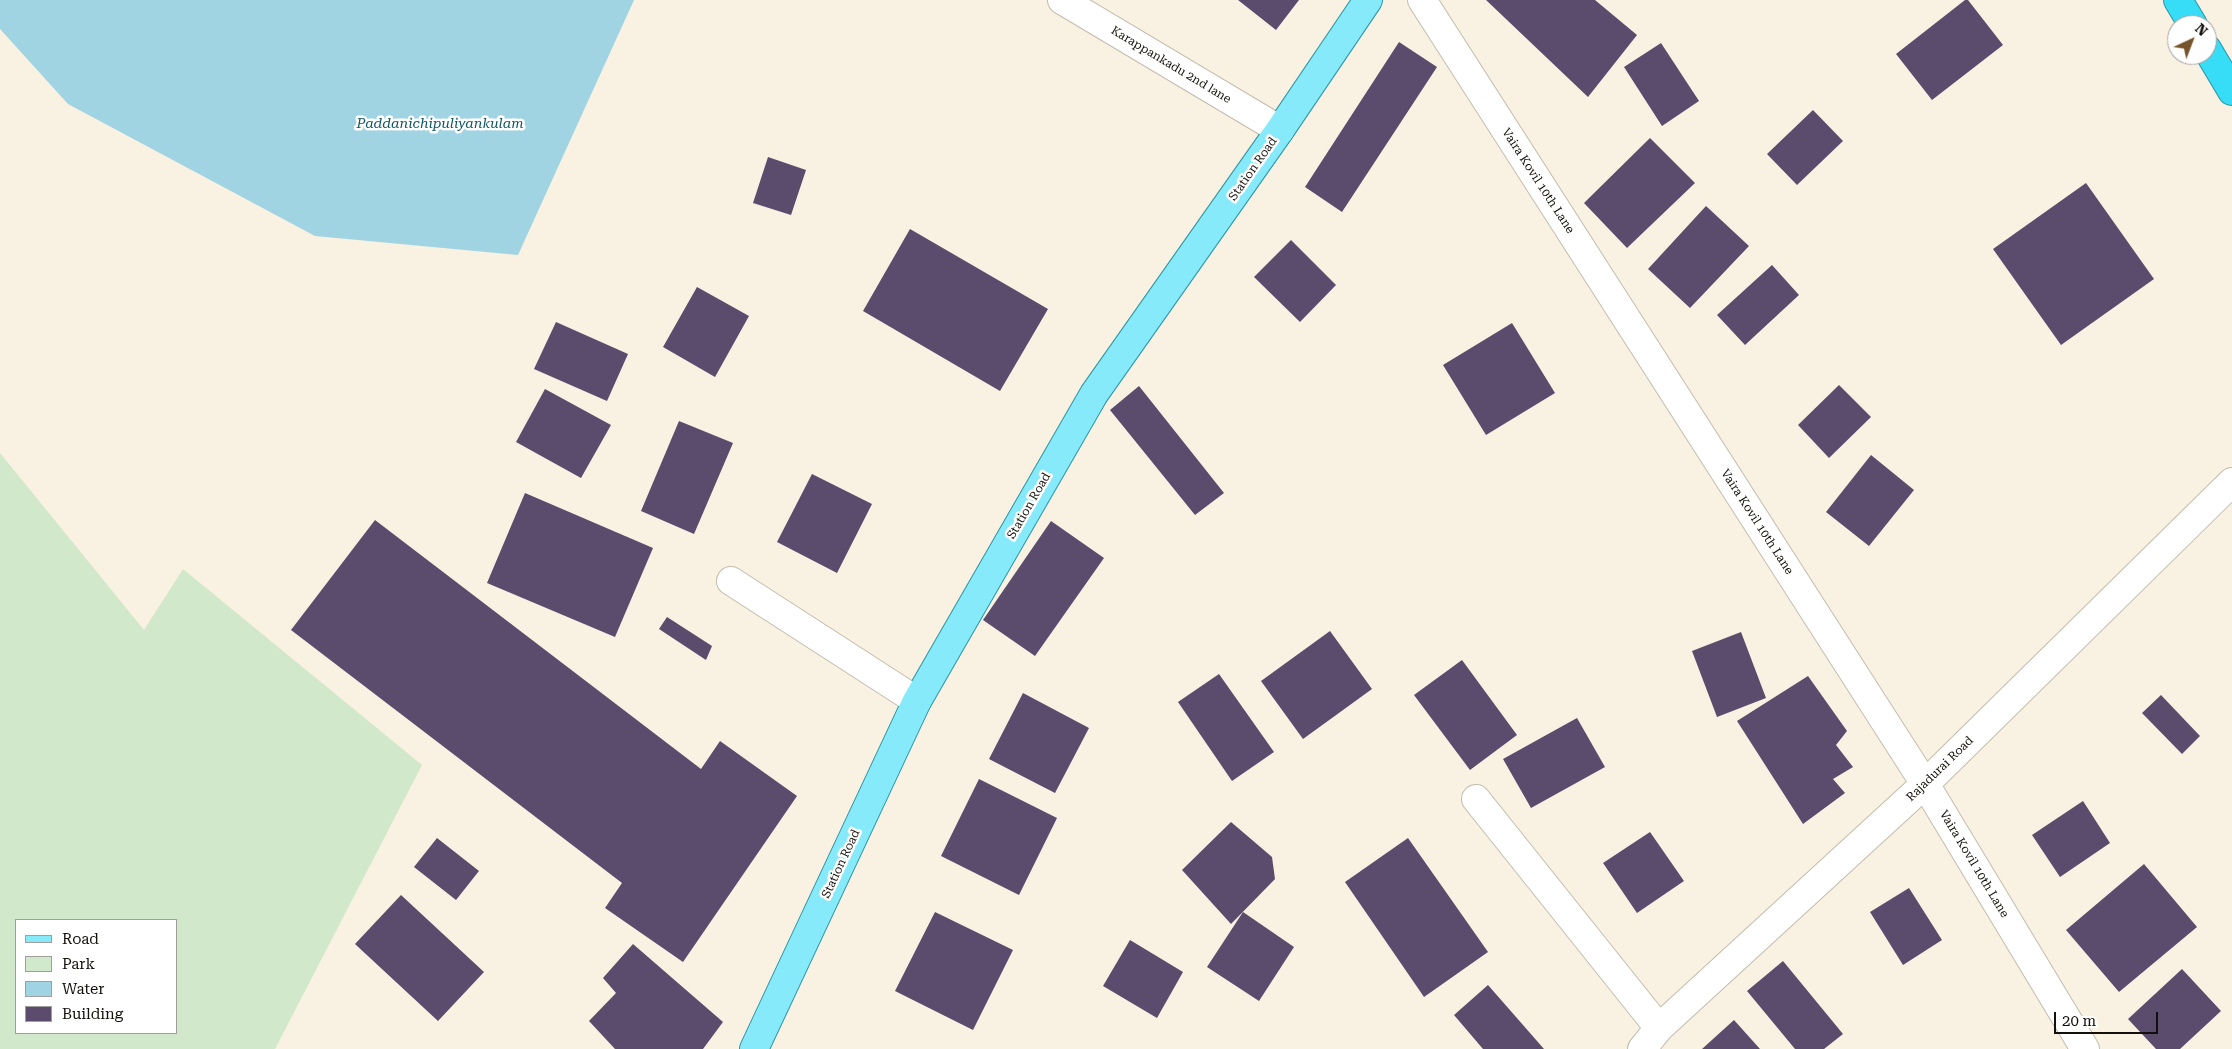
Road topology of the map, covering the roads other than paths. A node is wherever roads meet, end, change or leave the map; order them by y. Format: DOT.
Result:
graph roads {
  1 [pos="1062,0"];
  2 [pos="1368,0"];
  3 [pos="1422,0"];
  4 [pos="2178,0"];
  5 [pos="2186,15"];
  6 [pos="2217,65"];
  7 [pos="2232,91"];
  8 [pos="1280,130"];
  9 [pos="2232,482"];
  10 [pos="731,581"];
  11 [pos="917,701"];
  12 [pos="1925,784"];
  13 [pos="1476,800"];
  14 [pos="1659,1028"];
  15 [pos="754,1049"];
  16 [pos="1642,1049"];
  17 [pos="2085,1049"];
  1 -- 8 [label="street, Karappankadu 2nd lane"];
  2 -- 8 [label="main road, Station Road"];
  3 -- 12 [label="street, Vaira Kovil 10th Lane"];
  4 -- 5 [label="highway"];
  6 -- 7 [label="highway"];
  8 -- 11 [label="main road, Station Road"];
  9 -- 12 [label="street, Rajadurai Road"];
  10 -- 11 [label="street"];
  11 -- 15 [label="main road, Station Road"];
  12 -- 14 [label="street, Rajadurai Road"];
  12 -- 17 [label="street, Vaira Kovil 10th Lane"];
  13 -- 14 [label="street"];
  14 -- 16 [label="street, Rajadurai Road"];
}
